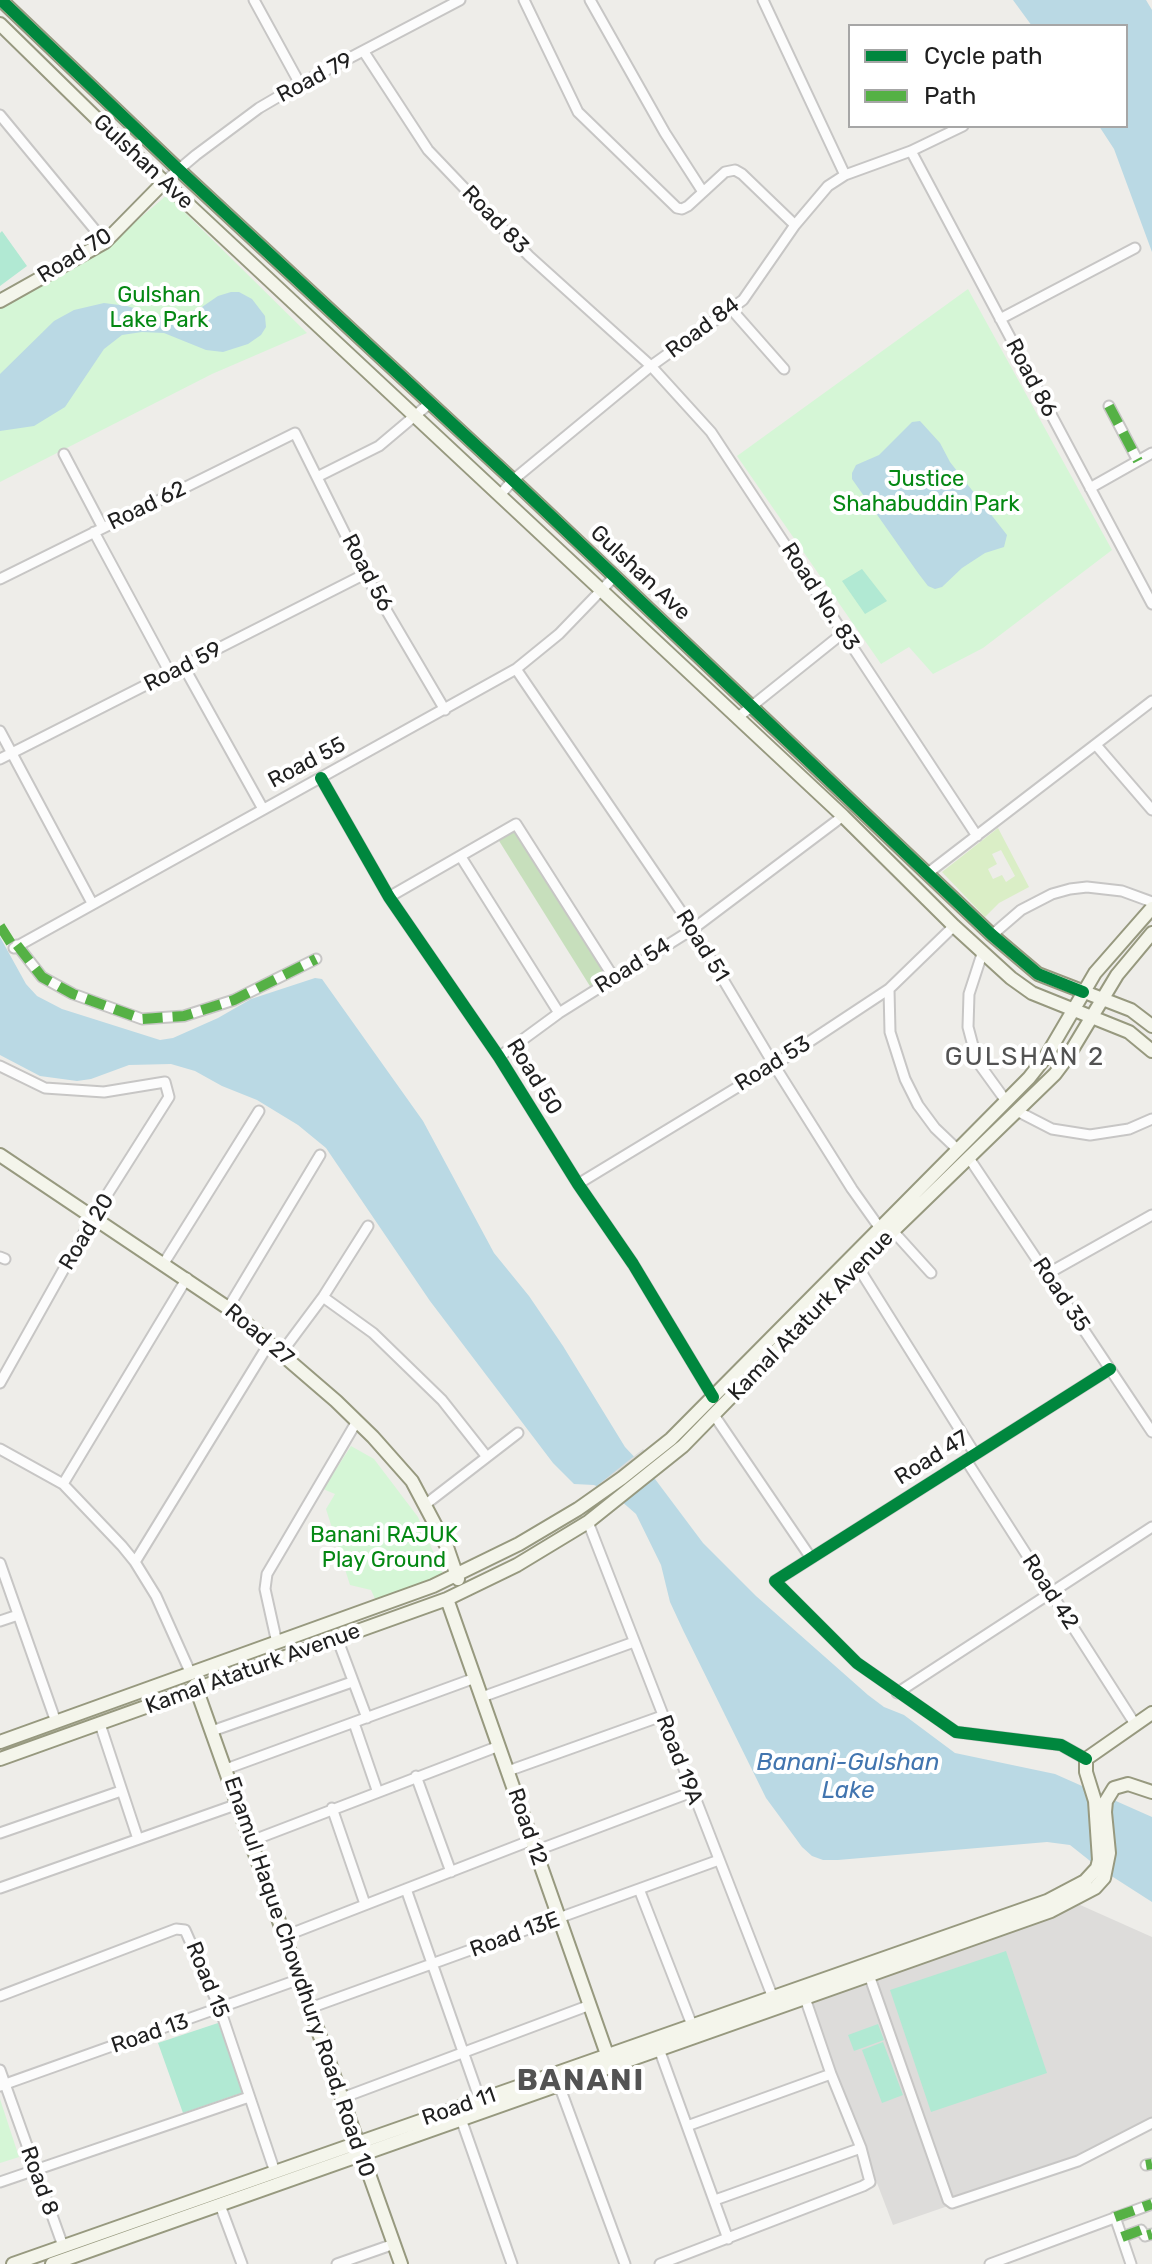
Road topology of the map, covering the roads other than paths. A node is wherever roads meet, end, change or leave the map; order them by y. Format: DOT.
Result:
graph roads {
  1 [pos="1,0"];
  2 [pos="254,0"];
  3 [pos="460,0"];
  4 [pos="524,0"];
  5 [pos="590,0"];
  6 [pos="763,0"];
  7 [pos="0,24"];
  8 [pos="364,52"];
  9 [pos="300,84"];
  10 [pos="0,115"];
  11 [pos="959,128"];
  12 [pos="911,151"];
  13 [pos="178,169"];
  14 [pos="845,175"];
  15 [pos="164,182"];
  16 [pos="703,192"];
  17 [pos="795,225"];
  18 [pos="105,242"];
  19 [pos="1135,248"];
  20 [pos="0,301"];
  21 [pos="732,310"];
  22 [pos="1000,319"];
  23 [pos="651,366"];
  24 [pos="784,369"];
  25 [pos="430,403"];
  26 [pos="1109,406"];
  27 [pos="416,416"];
  28 [pos="295,433"];
  29 [pos="1152,453"];
  30 [pos="64,454"];
  31 [pos="1138,461"];
  32 [pos="317,477"];
  33 [pos="513,480"];
  34 [pos="1090,488"];
  35 [pos="500,495"];
  36 [pos="99,530"];
  37 [pos="365,574"];
  38 [pos="614,577"];
  39 [pos="0,579"];
  40 [pos="602,589"];
  41 [pos="1152,604"];
  42 [pos="843,633"];
  43 [pos="184,667"];
  44 [pos="516,669"];
  45 [pos="170,673"];
  46 [pos="1152,701"];
  47 [pos="750,705"];
  48 [pos="445,710"];
  49 [pos="737,718"];
  50 [pos="0,731"];
  51 [pos="1096,745"];
  52 [pos="12,753"];
  53 [pos="0,759"];
  54 [pos="321,778"];
  55 [pos="263,809"];
  56 [pos="1152,810"];
  57 [pos="843,816"];
  58 [pos="977,836"];
  59 [pos="461,857"];
  60 [pos="928,873"];
  61 [pos="389,897"];
  62 [pos="92,903"];
  63 [pos="1152,905"];
  64 [pos="954,926"];
  65 [pos="693,929"];
  66 [pos="1152,933"];
  67 [pos="992,935"];
  68 [pos="983,951"];
  69 [pos="316,959"];
  70 [pos="614,978"];
  71 [pos="889,989"];
  72 [pos="1083,992"];
  73 [pos="1103,999"];
  74 [pos="1073,1010"];
  75 [pos="559,1013"];
  76 [pos="1092,1017"];
  77 [pos="1152,1026"];
  78 [pos="1152,1051"];
  79 [pos="499,1057"];
  80 [pos="774,1065"];
  81 [pos="0,1066"];
  82 [pos="1006,1101"];
  83 [pos="259,1111"];
  84 [pos="1017,1111"];
  85 [pos="1152,1119"];
  86 [pos="957,1149"];
  87 [pos="0,1155"];
  88 [pos="320,1155"];
  89 [pos="969,1158"];
  90 [pos="578,1184"];
  91 [pos="1152,1215"];
  92 [pos="93,1217"];
  93 [pos="368,1226"];
  94 [pos="879,1227"];
  95 [pos="893,1231"];
  96 [pos="164,1263"];
  97 [pos="858,1267"];
  98 [pos="931,1273"];
  99 [pos="1047,1274"];
  100 [pos="187,1278"];
  101 [pos="323,1297"];
  102 [pos="228,1308"];
  103 [pos="270,1342"];
  104 [pos="282,1352"];
  105 [pos="1110,1369"];
  106 [pos="0,1383"];
  107 [pos="710,1400"];
  108 [pos="714,1415"];
  109 [pos="357,1421"];
  110 [pos="1152,1432"];
  111 [pos="518,1433"];
  112 [pos="0,1449"];
  113 [pos="487,1457"];
  114 [pos="970,1457"];
  115 [pos="654,1461"];
  116 [pos="63,1484"];
  117 [pos="426,1504"];
  118 [pos="588,1522"];
  119 [pos="1152,1527"];
  120 [pos="811,1558"];
  121 [pos="135,1562"];
  122 [pos="0,1563"];
  123 [pos="457,1575"];
  124 [pos="463,1592"];
  125 [pos="1051,1593"];
  126 [pos="447,1599"];
  127 [pos="18,1615"];
  128 [pos="0,1621"];
  129 [pos="337,1638"];
  130 [pos="634,1642"];
  131 [pos="277,1643"];
  132 [pos="191,1674"];
  133 [pos="475,1678"];
  134 [pos="352,1682"];
  135 [pos="198,1691"];
  136 [pos="897,1693"];
  137 [pos="482,1697"];
  138 [pos="1152,1713"];
  139 [pos="662,1716"];
  140 [pos="367,1718"];
  141 [pos="56,1722"];
  142 [pos="354,1723"];
  143 [pos="100,1724"];
  144 [pos="1135,1724"];
  145 [pos="212,1731"];
  146 [pos="0,1742"];
  147 [pos="499,1746"];
  148 [pos="0,1759"];
  149 [pos="1086,1760"];
  150 [pos="226,1769"];
  151 [pos="508,1771"];
  152 [pos="416,1776"];
  153 [pos="377,1790"];
  154 [pos="121,1791"];
  155 [pos="692,1792"];
  156 [pos="1152,1792"];
  157 [pos="238,1804"];
  158 [pos="332,1808"];
  159 [pos="0,1833"];
  160 [pos="138,1839"];
  161 [pos="251,1841"];
  162 [pos="534,1846"];
  163 [pos="719,1860"];
  164 [pos="451,1872"];
  165 [pos="1088,1886"];
  166 [pos="0,1888"];
  167 [pos="406,1889"];
  168 [pos="639,1889"];
  169 [pos="365,1904"];
  170 [pos="559,1918"];
  171 [pos="285,1936"];
  172 [pos="431,1965"];
  173 [pos="867,1970"];
  174 [pos="300,1979"];
  175 [pos="0,1996"];
  176 [pos="805,1998"];
  177 [pos="774,2002"];
  178 [pos="590,2005"];
  179 [pos="310,2008"];
  180 [pos="220,2009"];
  181 [pos="692,2025"];
  182 [pos="659,2049"];
  183 [pos="464,2053"];
  184 [pos="609,2061"];
  185 [pos="0,2070"];
  186 [pos="831,2074"];
  187 [pos="559,2085"];
  188 [pos="3,2086"];
  189 [pos="249,2097"];
  190 [pos="342,2098"];
  191 [pos="480,2100"];
  192 [pos="461,2119"];
  193 [pos="1152,2123"];
  194 [pos="687,2126"];
  195 [pos="360,2148"];
  196 [pos="861,2148"];
  197 [pos="34,2170"];
  198 [pos="275,2172"];
  199 [pos="0,2182"];
  200 [pos="715,2200"];
  201 [pos="1152,2204"];
  202 [pos="220,2205"];
  203 [pos="1115,2217"];
  204 [pos="1152,2234"];
  205 [pos="1122,2237"];
  206 [pos="728,2239"];
  207 [pos="394,2244"];
  208 [pos="67,2256"];
  209 [pos="13,2264"];
  210 [pos="52,2264"];
  211 [pos="242,2264"];
  212 [pos="337,2264"];
  213 [pos="401,2264"];
  214 [pos="512,2264"];
  215 [pos="625,2264"];
  216 [pos="660,2264"];
  217 [pos="990,2264"];
  218 [pos="1131,2264"];
  1 -- 13 [label="main road, Gulshan Ave"];
  2 -- 9 [label="street"];
  3 -- 8 [label="street, Road 79"];
  4 -- 16 [label="street"];
  5 -- 16 [label="street"];
  6 -- 14 [label="street"];
  7 -- 15 [label="main road, Gulshan Ave"];
  8 -- 9 [label="street, Road 79"];
  8 -- 23 [label="street, Road 83"];
  9 -- 13 [label="street, Road 79"];
  10 -- 18 [label="street"];
  11 -- 12 [label="street, Road 84"];
  12 -- 14 [label="street, Road 84"];
  12 -- 22 [label="street, Road 86"];
  13 -- 15 [label="street, Road 70"];
  13 -- 25 [label="main road, Gulshan Ave"];
  14 -- 17 [label="street, Road 84"];
  15 -- 18 [label="main road, Road 70"];
  15 -- 27 [label="main road, Gulshan Ave"];
  16 -- 17 [label="street"];
  17 -- 21 [label="street, Road 84"];
  18 -- 20 [label="main road, Road 70"];
  19 -- 22 [label="street"];
  21 -- 23 [label="street, Road 84"];
  21 -- 24 [label="street"];
  22 -- 34 [label="street, Road 86"];
  23 -- 33 [label="street, Road 84"];
  23 -- 42 [label="street, Road No. 83"];
  25 -- 27 [label="street"];
  25 -- 33 [label="main road, Gulshan Ave"];
  26 -- 31 [label="street"];
  27 -- 32 [label="street"];
  27 -- 35 [label="main road, Gulshan Ave"];
  28 -- 32 [label="street, Road 56"];
  28 -- 36 [label="street, Road 62"];
  29 -- 31 [label="street"];
  30 -- 36 [label="street"];
  31 -- 34 [label="street"];
  32 -- 37 [label="street, Road 56"];
  33 -- 35 [label="street, Road 84"];
  33 -- 38 [label="main road, Gulshan Ave"];
  34 -- 41 [label="street, Road 86"];
  35 -- 40 [label="main road, Gulshan Ave"];
  36 -- 39 [label="street, Road 62"];
  36 -- 45 [label="street"];
  37 -- 43 [label="street, Road 59"];
  37 -- 48 [label="street, Road 56"];
  38 -- 40 [label="street, Road 55"];
  38 -- 47 [label="main road, Gulshan Ave"];
  40 -- 44 [label="street, Road 55"];
  40 -- 49 [label="main road, Gulshan Ave"];
  42 -- 47 [label="street"];
  42 -- 58 [label="street, Road No. 83"];
  43 -- 45 [label="street, Road 59"];
  43 -- 55 [label="street"];
  44 -- 48 [label="street, Road 55"];
  44 -- 65 [label="street, Road 51"];
  45 -- 52 [label="street, Road 59"];
  46 -- 51 [label="street"];
  47 -- 49 [label="street"];
  47 -- 60 [label="main road, Gulshan Ave"];
  48 -- 54 [label="street, Road 55"];
  49 -- 57 [label="main road, Gulshan Ave"];
  50 -- 52 [label="street"];
  51 -- 56 [label="street"];
  51 -- 58 [label="street"];
  52 -- 53 [label="street, Road 59"];
  52 -- 62 [label="street"];
  54 -- 55 [label="street, Road 55"];
  54 -- 61 [label="street, Road 50"];
  55 -- 62 [label="street, Road 55"];
  57 -- 64 [label="main road, Gulshan Ave"];
  57 -- 65 [label="street, Road 54"];
  58 -- 60 [label="street"];
  59 -- 61 [label="street"];
  59 -- 70 [label="street"];
  59 -- 75 [label="street"];
  60 -- 67 [label="main road, Gulshan Ave"];
  61 -- 79 [label="street, Road 50"];
  62 -- 69 [label="street, Road 55"];
  63 -- 67 [label="street"];
  63 -- 72 [label="main road, Kamal Ataturk Avenue"];
  64 -- 68 [label="main road, Gulshan Ave"];
  64 -- 71 [label="street, Road 53"];
  65 -- 70 [label="street, Road 54"];
  65 -- 80 [label="street, Road 51"];
  66 -- 73 [label="main road, Kamal Ataturk Avenue"];
  67 -- 72 [label="main road, Gulshan Ave"];
  68 -- 74 [label="main road, Gulshan Ave"];
  68 -- 82 [label="street"];
  70 -- 75 [label="street, Road 54"];
  71 -- 80 [label="street, Road 53"];
  71 -- 86 [label="street"];
  72 -- 73 [label="main road, Gulshan Ave"];
  72 -- 74 [label="main road, Kamal Ataturk Avenue"];
  73 -- 76 [label="main road, Kamal Ataturk Avenue"];
  73 -- 77 [label="main road, Gulshan Ave"];
  74 -- 76 [label="main road, Gulshan Ave"];
  74 -- 82 [label="main road, Kamal Ataturk Avenue"];
  75 -- 79 [label="street, Road 54"];
  76 -- 78 [label="main road, Gulshan Ave"];
  76 -- 84 [label="main road, Kamal Ataturk Avenue"];
  79 -- 90 [label="street, Road 50"];
  80 -- 90 [label="street, Road 53"];
  80 -- 94 [label="street, Road 51"];
  81 -- 92 [label="street, Road 20"];
  82 -- 86 [label="main road, Kamal Ataturk Avenue"];
  83 -- 96 [label="street"];
  84 -- 85 [label="street"];
  84 -- 89 [label="main road, Kamal Ataturk Avenue"];
  86 -- 94 [label="main road, Kamal Ataturk Avenue"];
  87 -- 92 [label="main road, Road 27"];
  88 -- 102 [label="street"];
  89 -- 95 [label="main road, Kamal Ataturk Avenue"];
  89 -- 99 [label="street, Road 35"];
  90 -- 107 [label="street, Road 50"];
  91 -- 99 [label="street"];
  92 -- 96 [label="main road, Road 27"];
  92 -- 106 [label="street, Road 20"];
  93 -- 101 [label="street"];
  94 -- 107 [label="main road, Kamal Ataturk Avenue"];
  95 -- 97 [label="main road, Kamal Ataturk Avenue"];
  95 -- 98 [label="street"];
  96 -- 100 [label="main road, Road 27"];
  97 -- 108 [label="main road, Kamal Ataturk Avenue"];
  97 -- 114 [label="street, Road 42"];
  99 -- 105 [label="street, Road 35"];
  100 -- 102 [label="main road, Road 27"];
  100 -- 116 [label="street"];
  101 -- 104 [label="street"];
  101 -- 113 [label="street"];
  102 -- 103 [label="main road, Road 27"];
  103 -- 104 [label="main road, Road 27"];
  103 -- 121 [label="street"];
  104 -- 109 [label="main road, Road 27"];
  105 -- 110 [label="street, Road 35"];
  105 -- 114 [label="street, Road 47"];
  107 -- 108 [label="main road"];
  107 -- 115 [label="main road, Kamal Ataturk Avenue"];
  108 -- 115 [label="main road, Kamal Ataturk Avenue"];
  108 -- 120 [label="street"];
  109 -- 117 [label="main road, Road 27"];
  109 -- 131 [label="street"];
  111 -- 113 [label="street"];
  112 -- 116 [label="street"];
  113 -- 117 [label="street"];
  114 -- 120 [label="street, Road 47"];
  114 -- 125 [label="street, Road 42"];
  115 -- 118 [label="main road, Kamal Ataturk Avenue"];
  115 -- 123 [label="main road, Kamal Ataturk Avenue"];
  116 -- 121 [label="street"];
  117 -- 123 [label="main road, Road 27"];
  118 -- 124 [label="main road, Kamal Ataturk Avenue"];
  118 -- 130 [label="street, Road 19A"];
  119 -- 125 [label="street"];
  120 -- 136 [label="street, Road 47"];
  121 -- 132 [label="street"];
  122 -- 127 [label="street"];
  123 -- 124 [label="main road, Road 27"];
  123 -- 131 [label="main road, Kamal Ataturk Avenue"];
  124 -- 126 [label="main road, Kamal Ataturk Avenue"];
  125 -- 136 [label="street"];
  125 -- 144 [label="street, Road 42"];
  126 -- 129 [label="main road, Kamal Ataturk Avenue"];
  126 -- 133 [label="main road, Road 12"];
  127 -- 128 [label="street"];
  127 -- 141 [label="street"];
  129 -- 134 [label="street"];
  129 -- 135 [label="main road, Kamal Ataturk Avenue"];
  130 -- 137 [label="street"];
  130 -- 139 [label="street, Road 19A"];
  131 -- 132 [label="main road, Kamal Ataturk Avenue"];
  132 -- 135 [label="main road, Enamul Haque Chowdhury Road, Road 10"];
  132 -- 141 [label="main road, Kamal Ataturk Avenue"];
  133 -- 137 [label="main road, Road 12"];
  133 -- 140 [label="street"];
  134 -- 140 [label="street"];
  134 -- 145 [label="street"];
  135 -- 143 [label="main road, Kamal Ataturk Avenue"];
  135 -- 145 [label="main road, Enamul Haque Chowdhury Road, Road 10"];
  136 -- 149 [label="street"];
  137 -- 147 [label="main road, Road 12"];
  138 -- 144 [label="main road"];
  139 -- 151 [label="street"];
  139 -- 155 [label="street, Road 19A"];
  140 -- 142 [label="street"];
  141 -- 146 [label="main road, Kamal Ataturk Avenue"];
  142 -- 150 [label="street"];
  142 -- 153 [label="street"];
  143 -- 148 [label="main road, Kamal Ataturk Avenue"];
  143 -- 154 [label="street"];
  144 -- 149 [label="main road"];
  145 -- 150 [label="main road, Enamul Haque Chowdhury Road, Road 10"];
  147 -- 151 [label="main road, Road 12"];
  147 -- 152 [label="street"];
  149 -- 165 [label="main road"];
  150 -- 157 [label="main road, Enamul Haque Chowdhury Road, Road 10"];
  151 -- 162 [label="main road, Road 12"];
  152 -- 153 [label="street"];
  152 -- 164 [label="street"];
  153 -- 158 [label="street"];
  154 -- 159 [label="street"];
  154 -- 160 [label="street"];
  155 -- 162 [label="street"];
  155 -- 163 [label="street, Road 19A"];
  156 -- 165 [label="main road"];
  157 -- 160 [label="street"];
  157 -- 161 [label="main road, Enamul Haque Chowdhury Road, Road 10"];
  158 -- 161 [label="street"];
  158 -- 169 [label="street"];
  160 -- 166 [label="street"];
  161 -- 171 [label="main road, Enamul Haque Chowdhury Road, Road 10"];
  162 -- 164 [label="street"];
  162 -- 170 [label="main road, Road 12"];
  163 -- 168 [label="street, Road 13E"];
  163 -- 177 [label="street, Road 19A"];
  164 -- 167 [label="street"];
  165 -- 173 [label="main road, Road 11"];
  167 -- 169 [label="street"];
  167 -- 172 [label="street"];
  168 -- 170 [label="street, Road 13E"];
  168 -- 181 [label="street"];
  169 -- 171 [label="street"];
  170 -- 172 [label="street, Road 13E"];
  170 -- 178 [label="main road, Road 12"];
  171 -- 174 [label="main road, Enamul Haque Chowdhury Road, Road 10"];
  172 -- 179 [label="street, Road 13E"];
  172 -- 183 [label="street"];
  173 -- 176 [label="main road, Road 11"];
  173 -- 177 [label="main road, Road 11"];
  173 -- 193 [label="street"];
  174 -- 179 [label="main road, Enamul Haque Chowdhury Road, Road 10"];
  174 -- 180 [label="street, Road 13"];
  175 -- 180 [label="street, Road 15"];
  176 -- 177 [label="main road, Road 11"];
  176 -- 186 [label="street"];
  177 -- 181 [label="main road, Road 11"];
  177 -- 182 [label="main road, Road 11"];
  178 -- 183 [label="street"];
  178 -- 184 [label="main road, Road 12"];
  179 -- 190 [label="main road, Enamul Haque Chowdhury Road, Road 10"];
  180 -- 188 [label="street, Road 13"];
  180 -- 189 [label="street, Road 15"];
  181 -- 184 [label="main road, Road 11"];
  182 -- 184 [label="main road, Road 11"];
  182 -- 194 [label="street"];
  183 -- 190 [label="street"];
  183 -- 191 [label="street"];
  184 -- 187 [label="main road, Road 11"];
  184 -- 191 [label="main road, Road 11"];
  185 -- 188 [label="street, Road 8"];
  186 -- 194 [label="street"];
  186 -- 196 [label="street"];
  187 -- 192 [label="main road, Road 11"];
  187 -- 215 [label="street"];
  188 -- 197 [label="street, Road 8"];
  189 -- 197 [label="street"];
  189 -- 198 [label="street, Road 15"];
  190 -- 195 [label="main road, Enamul Haque Chowdhury Road, Road 10"];
  191 -- 195 [label="main road, Road 11"];
  192 -- 195 [label="main road, Road 11"];
  192 -- 214 [label="street"];
  194 -- 200 [label="street"];
  195 -- 198 [label="main road, Road 11"];
  195 -- 202 [label="main road, Road 11"];
  195 -- 207 [label="main road, Enamul Haque Chowdhury Road, Road 10"];
  196 -- 200 [label="street"];
  196 -- 206 [label="street"];
  197 -- 199 [label="street"];
  197 -- 208 [label="street, Road 8"];
  198 -- 208 [label="main road, Road 11"];
  200 -- 206 [label="street"];
  201 -- 203 [label="street"];
  202 -- 208 [label="main road, Road 11"];
  202 -- 211 [label="street"];
  203 -- 205 [label="street"];
  203 -- 217 [label="street"];
  204 -- 205 [label="street"];
  205 -- 218 [label="street"];
  206 -- 216 [label="street"];
  207 -- 212 [label="street"];
  207 -- 213 [label="main road, Enamul Haque Chowdhury Road, Road 10"];
  208 -- 209 [label="main road, Road 11"];
  208 -- 210 [label="main road, Road 11"];
}
